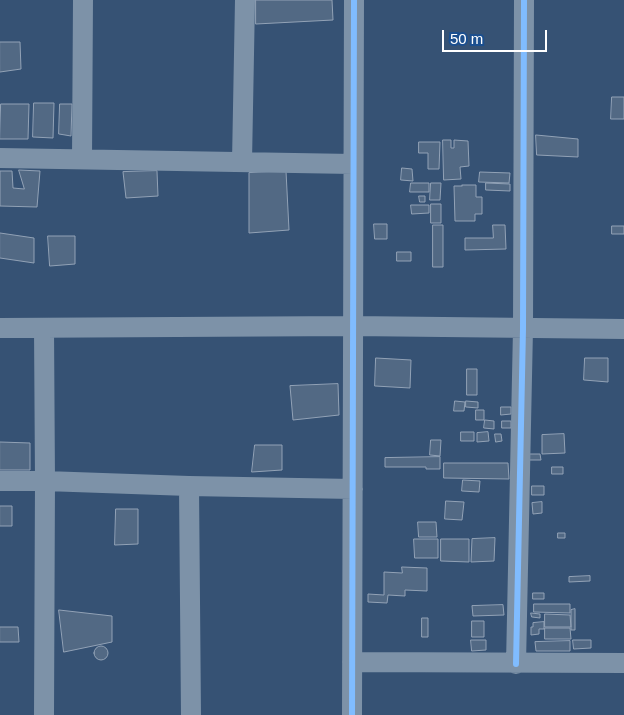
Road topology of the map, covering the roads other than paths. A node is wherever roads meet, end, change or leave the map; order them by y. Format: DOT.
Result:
graph roads {
  1 [pos="83,0"];
  2 [pos="245,0"];
  3 [pos="354,0"];
  4 [pos="524,0"];
  5 [pos="0,158"];
  6 [pos="82,159"];
  7 [pos="242,162"];
  8 [pos="354,164"];
  9 [pos="353,326"];
  10 [pos="0,328"];
  11 [pos="44,328"];
  12 [pos="523,329"];
  13 [pos="624,330"];
  14 [pos="0,481"];
  15 [pos="45,481"];
  16 [pos="189,486"];
  17 [pos="353,489"];
  18 [pos="352,662"];
  19 [pos="624,663"];
  20 [pos="516,664"];
  21 [pos="44,715"];
  22 [pos="191,715"];
  23 [pos="352,715"];
  1 -- 6 [label="street"];
  2 -- 7 [label="street"];
  3 -- 8 [label="street"];
  4 -- 12 [label="street"];
  5 -- 6 [label="street"];
  6 -- 7 [label="street"];
  7 -- 8 [label="street"];
  8 -- 9 [label="street"];
  9 -- 11 [label="street"];
  9 -- 12 [label="street"];
  9 -- 17 [label="street"];
  10 -- 11 [label="street"];
  11 -- 15 [label="street"];
  12 -- 13 [label="street"];
  12 -- 20 [label="street"];
  14 -- 15 [label="street"];
  15 -- 16 [label="street"];
  15 -- 21 [label="street"];
  16 -- 17 [label="street"];
  16 -- 22 [label="street"];
  17 -- 18 [label="street"];
  18 -- 20 [label="street"];
  18 -- 23 [label="street"];
  19 -- 20 [label="street"];
}
